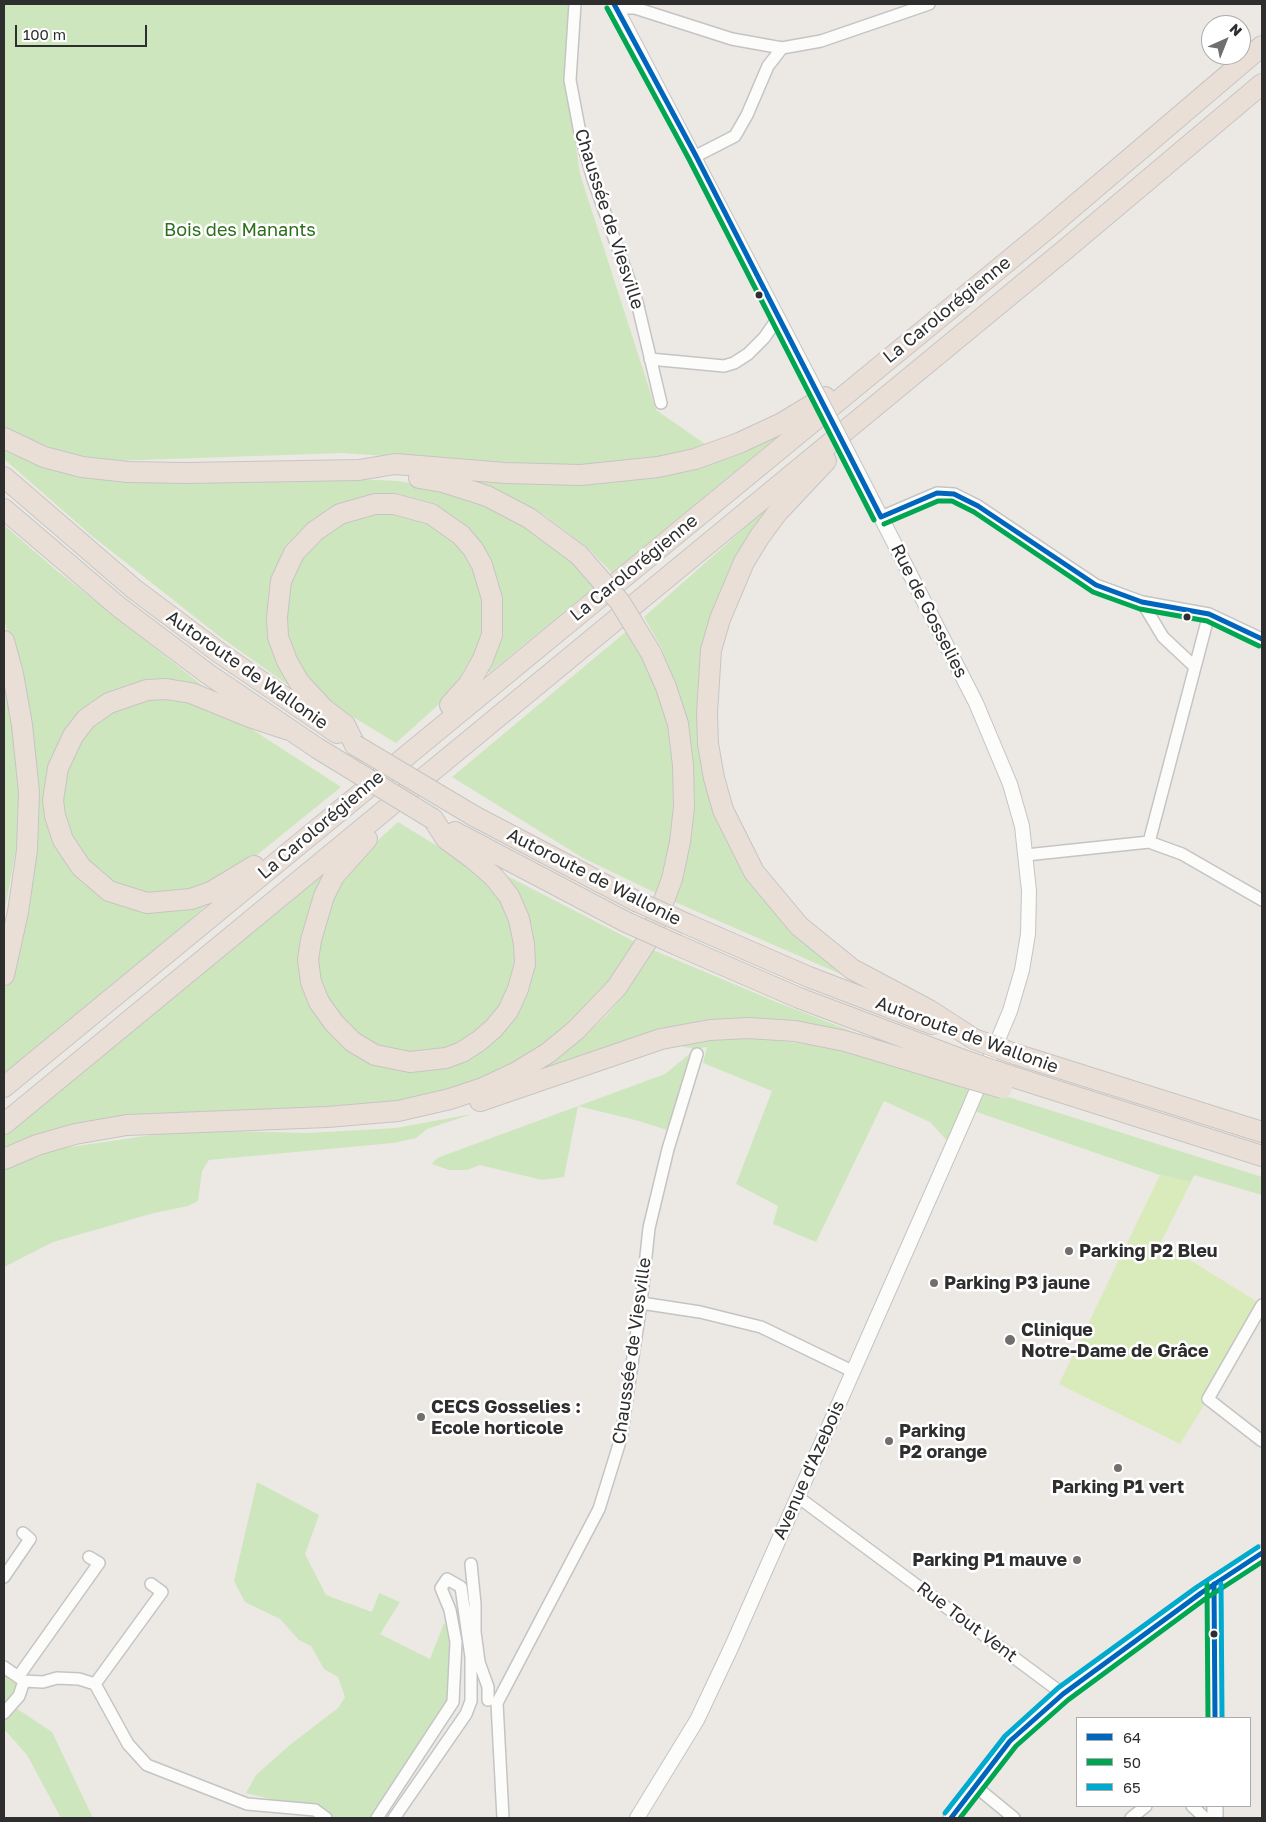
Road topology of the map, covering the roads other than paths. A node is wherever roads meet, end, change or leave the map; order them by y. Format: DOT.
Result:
graph roads {
  1 [pos="575,4"];
  2 [pos="929,4"];
  3 [pos="615,6"];
  4 [pos="1262,46"];
  5 [pos="782,48"];
  6 [pos="1262,84"];
  7 [pos="696,156"];
  8 [pos="778,318"];
  9 [pos="898,350"];
  10 [pos="650,359"];
  11 [pos="661,403"];
  12 [pos="851,427"];
  13 [pos="4,438"];
  14 [pos="359,470"];
  15 [pos="4,477"];
  16 [pos="4,509"];
  17 [pos="881,517"];
  18 [pos="1142,602"];
  19 [pos="1209,614"];
  20 [pos="1262,639"];
  21 [pos="4,641"];
  22 [pos="1195,667"];
  23 [pos="286,729"];
  24 [pos="341,729"];
  25 [pos="411,750"];
  26 [pos="414,785"];
  27 [pos="450,836"];
  28 [pos="304,840"];
  29 [pos="1149,842"];
  30 [pos="1026,855"];
  31 [pos="1262,900"];
  32 [pos="4,975"];
  33 [pos="974,1039"];
  34 [pos="697,1054"];
  35 [pos="963,1068"];
  36 [pos="4,1087"];
  37 [pos="398,1111"];
  38 [pos="967,1114"];
  39 [pos="4,1124"];
  40 [pos="1262,1132"];
  41 [pos="1262,1156"];
  42 [pos="4,1159"];
  43 [pos="642,1303"];
  44 [pos="1262,1305"];
  45 [pos="852,1371"];
  46 [pos="1262,1441"];
  47 [pos="798,1497"];
  48 [pos="23,1533"];
  49 [pos="1262,1553"];
  50 [pos="89,1556"];
  51 [pos="471,1564"];
  52 [pos="4,1577"];
  53 [pos="151,1584"];
  54 [pos="1214,1584"];
  55 [pos="4,1668"];
  56 [pos="21,1679"];
  57 [pos="94,1684"];
  58 [pos="1063,1694"];
  59 [pos="471,1701"];
  60 [pos="493,1701"];
  61 [pos="454,1702"];
  62 [pos="4,1713"];
  63 [pos="1215,1717"];
  64 [pos="975,1786"];
  65 [pos="1145,1807"];
  66 [pos="1193,1807"];
  67 [pos="326,1818"];
  68 [pos="377,1818"];
  69 [pos="394,1818"];
  70 [pos="504,1818"];
  71 [pos="637,1818"];
  72 [pos="951,1818"];
  73 [pos="1014,1818"];
  74 [pos="1131,1818"];
  75 [pos="1205,1818"];
  1 -- 10 [label="street, Chaussée de Viesville"];
  2 -- 5 [label="street"];
  3 -- 5 [label="street"];
  3 -- 7 [label="street, Rue de Gosselies"];
  4 -- 9 [label="highway, La Carolorégienne"];
  5 -- 7 [label="street"];
  6 -- 12 [label="highway, La Carolorégienne"];
  7 -- 8 [label="street, Rue de Gosselies"];
  8 -- 10 [label="street"];
  8 -- 17 [label="street, Rue de Gosselies, bridge"];
  9 -- 14 [label="highway"];
  9 -- 25 [label="highway, La Carolorégienne"];
  10 -- 11 [label="street, Chaussée de Viesville"];
  12 -- 26 [label="highway, La Carolorégienne"];
  12 -- 33 [label="highway"];
  13 -- 14 [label="highway"];
  14 -- 37 [label="highway, bridge"];
  15 -- 24 [label="highway, Autoroute de Wallonie"];
  16 -- 23 [label="highway, Autoroute de Wallonie"];
  17 -- 18 [label="street"];
  17 -- 30 [label="street, Rue de Gosselies"];
  18 -- 19 [label="street"];
  18 -- 22 [label="street"];
  19 -- 20 [label="street"];
  19 -- 22 [label="street"];
  21 -- 32 [label="highway"];
  22 -- 29 [label="street"];
  23 -- 27 [label="highway, Autoroute de Wallonie, bridge"];
  23 -- 28 [label="highway"];
  24 -- 25 [label="highway"];
  24 -- 33 [label="highway, Autoroute de Wallonie, bridge"];
  25 -- 28 [label="highway, La Carolorégienne"];
  26 -- 27 [label="highway"];
  26 -- 39 [label="highway, La Carolorégienne"];
  27 -- 35 [label="highway, Autoroute de Wallonie, bridge"];
  28 -- 36 [label="highway, La Carolorégienne"];
  29 -- 30 [label="street"];
  29 -- 31 [label="street"];
  30 -- 38 [label="street, Rue de Gosselies"];
  33 -- 40 [label="highway, Autoroute de Wallonie, bridge"];
  34 -- 43 [label="street, Chaussée de Viesville"];
  35 -- 37 [label="highway"];
  35 -- 41 [label="highway, Autoroute de Wallonie, bridge"];
  37 -- 42 [label="highway"];
  38 -- 45 [label="street, Avenue d'Azebois"];
  43 -- 45 [label="street"];
  43 -- 60 [label="street, Chaussée de Viesville"];
  44 -- 46 [label="street"];
  45 -- 47 [label="street, Avenue d'Azebois"];
  47 -- 58 [label="street, Rue Tout Vent"];
  47 -- 71 [label="street, Avenue d'Azebois"];
  48 -- 52 [label="street"];
  49 -- 54 [label="main road"];
  50 -- 56 [label="street"];
  51 -- 60 [label="street"];
  53 -- 57 [label="street"];
  54 -- 58 [label="main road"];
  54 -- 63 [label="main road"];
  55 -- 56 [label="street"];
  56 -- 57 [label="street"];
  56 -- 62 [label="street"];
  57 -- 67 [label="street"];
  58 -- 64 [label="main road"];
  59 -- 60 [label="street"];
  59 -- 61 [label="street"];
  59 -- 61 [label="street"];
  59 -- 69 [label="street"];
  60 -- 70 [label="street"];
  61 -- 68 [label="street"];
  64 -- 72 [label="main road"];
  64 -- 73 [label="street"];
  65 -- 74 [label="street"];
  66 -- 75 [label="street"];
}
